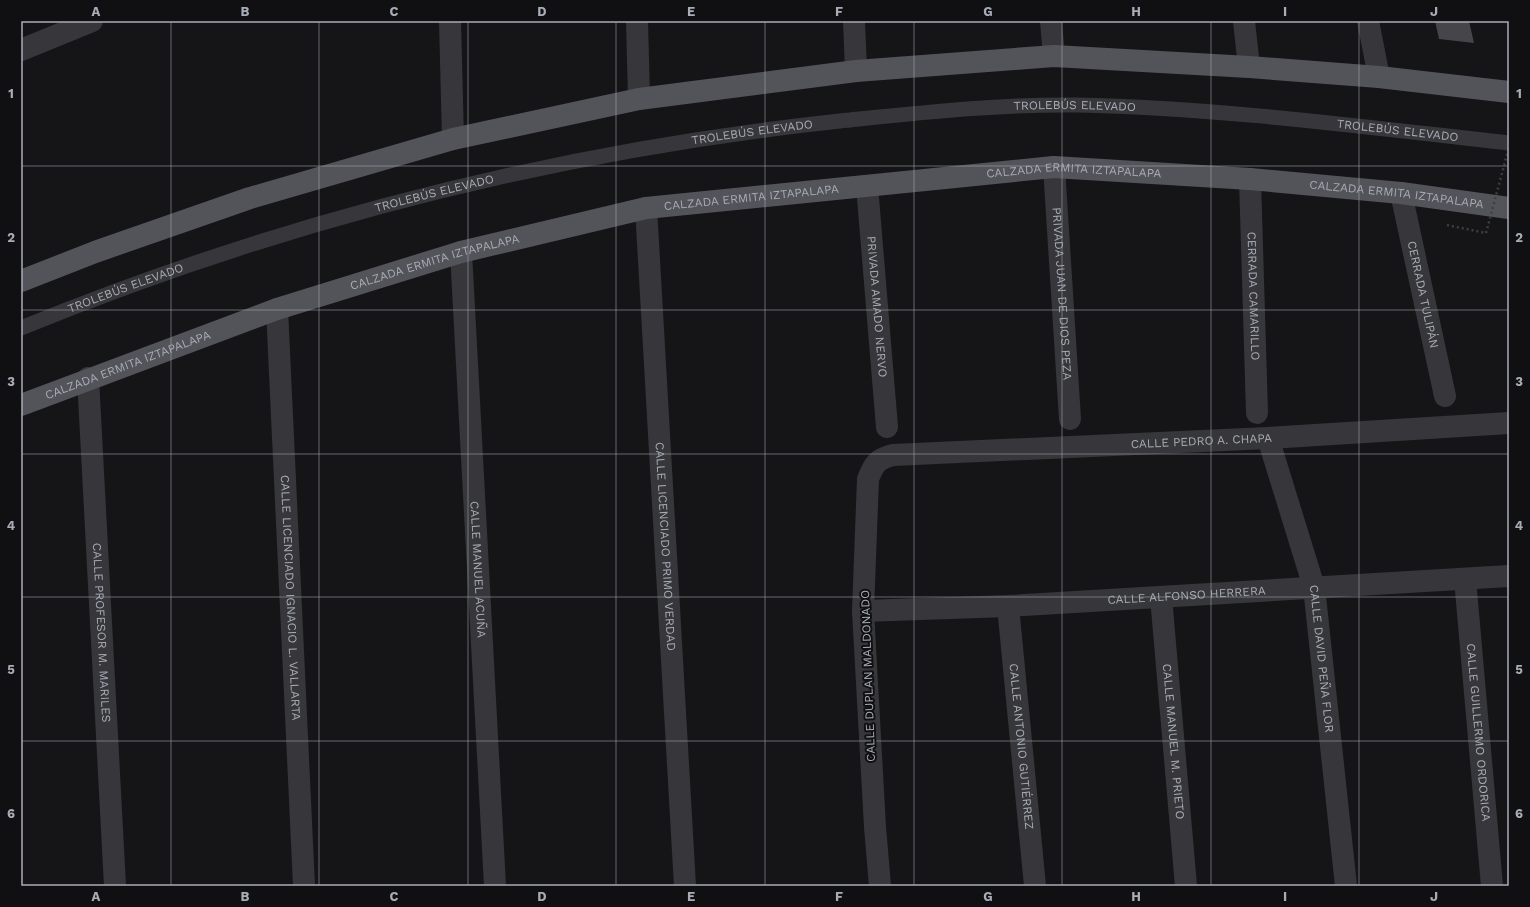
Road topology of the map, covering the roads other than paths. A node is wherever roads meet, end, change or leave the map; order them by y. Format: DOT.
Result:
graph roads {
  1 [pos="92,21"];
  2 [pos="450,21"];
  3 [pos="637,21"];
  4 [pos="854,21"];
  5 [pos="1051,21"];
  6 [pos="1244,21"];
  7 [pos="1368,21"];
  8 [pos="21,50"];
  9 [pos="1054,56"];
  10 [pos="1249,67"];
  11 [pos="856,72"];
  12 [pos="1379,77"];
  13 [pos="1509,92"];
  14 [pos="639,99"];
  15 [pos="453,139"];
  16 [pos="1509,143"];
  17 [pos="1054,168"];
  18 [pos="1250,179"];
  19 [pos="867,186"];
  20 [pos="1401,193"];
  21 [pos="646,208"];
  22 [pos="1509,208"];
  23 [pos="461,252"];
  24 [pos="21,281"];
  25 [pos="277,309"];
  26 [pos="21,328"];
  27 [pos="88,378"];
  28 [pos="1445,396"];
  29 [pos="21,405"];
  30 [pos="1257,413"];
  31 [pos="1070,420"];
  32 [pos="1509,423"];
  33 [pos="887,427"];
  34 [pos="1268,438"];
  35 [pos="893,455"];
  36 [pos="1509,576"];
  37 [pos="1465,579"];
  38 [pos="1314,587"];
  39 [pos="1161,598"];
  40 [pos="1008,606"];
  41 [pos="863,611"];
  42 [pos="116,886"];
  43 [pos="304,886"];
  44 [pos="495,886"];
  45 [pos="685,886"];
  46 [pos="880,886"];
  47 [pos="1035,886"];
  48 [pos="1186,886"];
  49 [pos="1346,886"];
  50 [pos="1492,886"];
  1 -- 8 [label="street"];
  2 -- 15 [label="street"];
  3 -- 14 [label="street"];
  4 -- 11 [label="street"];
  5 -- 9 [label="street"];
  6 -- 10 [label="street"];
  7 -- 12 [label="street"];
  9 -- 10 [label="main road"];
  9 -- 11 [label="main road"];
  10 -- 12 [label="main road"];
  11 -- 14 [label="main road"];
  12 -- 13 [label="main road"];
  14 -- 15 [label="main road"];
  15 -- 24 [label="main road"];
  16 -- 26 [label="lane, TROLEBÚS ELEVADO"];
  17 -- 18 [label="main road, CALZADA ERMITA IZTAPALAPA"];
  17 -- 19 [label="main road, CALZADA ERMITA IZTAPALAPA"];
  17 -- 31 [label="street, PRIVADA JUAN DE DIOS PEZA"];
  18 -- 20 [label="main road, CALZADA ERMITA IZTAPALAPA"];
  18 -- 30 [label="street, CERRADA CAMARILLO"];
  19 -- 21 [label="main road, CALZADA ERMITA IZTAPALAPA"];
  19 -- 33 [label="street, PRIVADA AMADO NERVO"];
  20 -- 22 [label="main road, CALZADA ERMITA IZTAPALAPA"];
  20 -- 28 [label="street, CERRADA TULIPÁN"];
  21 -- 23 [label="main road, CALZADA ERMITA IZTAPALAPA"];
  21 -- 45 [label="street, CALLE LICENCIADO PRIMO VERDAD"];
  23 -- 25 [label="main road, CALZADA ERMITA IZTAPALAPA"];
  23 -- 44 [label="street, CALLE MANUEL ACUÑA"];
  25 -- 27 [label="main road, CALZADA ERMITA IZTAPALAPA"];
  25 -- 43 [label="street, CALLE LICENCIADO IGNACIO L. VALLARTA"];
  27 -- 29 [label="main road, CALZADA ERMITA IZTAPALAPA"];
  27 -- 42 [label="street, CALLE PROFESOR M. MARILES"];
  32 -- 34 [label="street, CALLE PEDRO A. CHAPA"];
  34 -- 35 [label="street, CALLE PEDRO A. CHAPA"];
  34 -- 38 [label="street, CALLE DAVID PEÑA FLOR"];
  35 -- 41 [label="street, CALLE DUPLAN MALDONADO"];
  36 -- 37 [label="street, CALLE ALFONSO HERRERA"];
  37 -- 38 [label="street, CALLE ALFONSO HERRERA"];
  37 -- 50 [label="street, CALLE GUILLERMO ORDORICA"];
  38 -- 39 [label="street, CALLE ALFONSO HERRERA"];
  38 -- 49 [label="street, CALLE DAVID PEÑA FLOR"];
  39 -- 40 [label="street, CALLE ALFONSO HERRERA"];
  39 -- 48 [label="street, CALLE MANUEL M. PRIETO"];
  40 -- 41 [label="street, CALLE ALFONSO HERRERA"];
  40 -- 47 [label="street, CALLE ANTONIO GUTIÉRREZ"];
  41 -- 46 [label="street, CALLE DUPLAN MALDONADO"];
}
